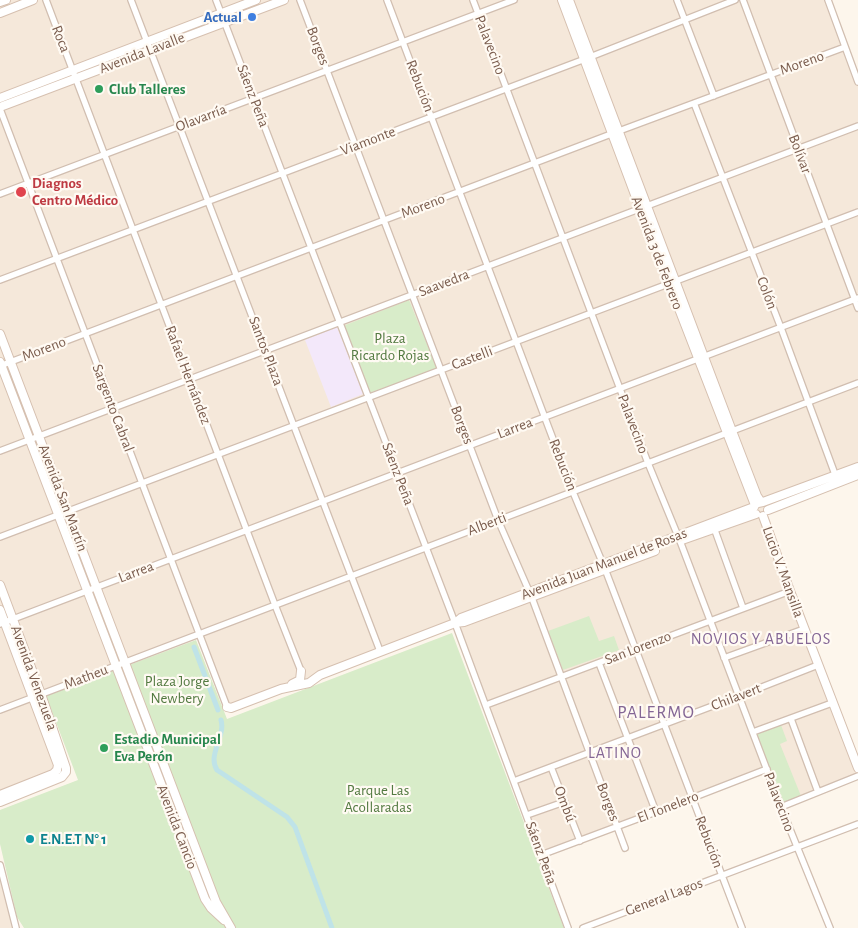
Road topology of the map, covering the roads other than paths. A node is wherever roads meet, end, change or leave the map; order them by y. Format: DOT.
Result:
graph roads {
  1 [pos="6,0"];
  2 [pos="33,0"];
  3 [pos="46,0"];
  4 [pos="131,0"];
  5 [pos="216,0"];
  6 [pos="256,0"];
  7 [pos="284,0"];
  8 [pos="300,0"];
  9 [pos="387,0"];
  10 [pos="473,0"];
  11 [pos="514,0"];
  12 [pos="562,0"];
  13 [pos="569,0"];
  14 [pos="677,0"];
  15 [pos="735,0"];
  16 [pos="743,0"];
  17 [pos="828,0"];
  18 [pos="0,2"];
  19 [pos="0,13"];
  20 [pos="221,14"];
  21 [pos="478,14"];
  22 [pos="573,18"];
  23 [pos="685,20"];
  24 [pos="224,22"];
  25 [pos="147,42"];
  26 [pos="403,42"];
  27 [pos="845,47"];
  28 [pos="150,50"];
  29 [pos="588,58"];
  30 [pos="72,70"];
  31 [pos="327,71"];
  32 [pos="770,75"];
  33 [pos="76,79"];
  34 [pos="858,82"];
  35 [pos="506,88"];
  36 [pos="714,96"];
  37 [pos="0,98"];
  38 [pos="253,98"];
  39 [pos="694,103"];
  40 [pos="0,108"];
  41 [pos="431,117"];
  42 [pos="179,126"];
  43 [pos="858,126"];
  44 [pos="615,133"];
  45 [pos="356,145"];
  46 [pos="798,148"];
  47 [pos="104,155"];
  48 [pos="534,163"];
  49 [pos="282,174"];
  50 [pos="723,177"];
  51 [pos="28,183"];
  52 [pos="460,192"];
  53 [pos="0,194"];
  54 [pos="208,202"];
  55 [pos="643,207"];
  56 [pos="858,212"];
  57 [pos="384,220"];
  58 [pos="827,224"];
  59 [pos="133,230"];
  60 [pos="562,238"];
  61 [pos="311,248"];
  62 [pos="752,252"];
  63 [pos="57,259"];
  64 [pos="488,266"];
  65 [pos="237,276"];
  66 [pos="0,280"];
  67 [pos="672,282"];
  68 [pos="412,294"];
  69 [pos="856,299"];
  70 [pos="161,305"];
  71 [pos="858,308"];
  72 [pos="591,313"];
  73 [pos="339,322"];
  74 [pos="781,328"];
  75 [pos="0,334"];
  76 [pos="85,334"];
  77 [pos="516,341"];
  78 [pos="265,350"];
  79 [pos="701,358"];
  80 [pos="11,362"];
  81 [pos="0,364"];
  82 [pos="441,370"];
  83 [pos="189,379"];
  84 [pos="858,383"];
  85 [pos="620,389"];
  86 [pos="368,397"];
  87 [pos="809,402"];
  88 [pos="113,408"];
  89 [pos="545,417"];
  90 [pos="294,426"];
  91 [pos="729,432"];
  92 [pos="39,436"];
  93 [pos="29,440"];
  94 [pos="470,445"];
  95 [pos="0,451"];
  96 [pos="218,455"];
  97 [pos="648,463"];
  98 [pos="858,468"];
  99 [pos="397,473"];
  100 [pos="858,475"];
  101 [pos="837,479"];
  102 [pos="142,483"];
  103 [pos="573,492"];
  104 [pos="323,501"];
  105 [pos="760,508"];
  106 [pos="68,512"];
  107 [pos="58,515"];
  108 [pos="498,520"];
  109 [pos="714,526"];
  110 [pos="246,530"];
  111 [pos="0,537"];
  112 [pos="679,539"];
  113 [pos="426,548"];
  114 [pos="171,559"];
  115 [pos="604,567"];
  116 [pos="352,576"];
  117 [pos="0,586"];
  118 [pos="96,587"];
  119 [pos="87,591"];
  120 [pos="790,591"];
  121 [pos="530,595"];
  122 [pos="274,605"];
  123 [pos="743,608"];
  124 [pos="0,610"];
  125 [pos="13,619"];
  126 [pos="710,621"];
  127 [pos="2,623"];
  128 [pos="455,623"];
  129 [pos="804,629"];
  130 [pos="199,634"];
  131 [pos="635,649"];
  132 [pos="380,651"];
  133 [pos="724,658"];
  134 [pos="125,662"];
  135 [pos="599,663"];
  136 [pos="818,665"];
  137 [pos="116,666"];
  138 [pos="301,671"];
  139 [pos="320,675"];
  140 [pos="561,677"];
  141 [pos="281,689"];
  142 [pos="41,694"];
  143 [pos="739,696"];
  144 [pos="33,697"];
  145 [pos="832,704"];
  146 [pos="486,705"];
  147 [pos="227,707"];
  148 [pos="0,710"];
  149 [pos="791,718"];
  150 [pos="664,724"];
  151 [pos="753,732"];
  152 [pos="627,738"];
  153 [pos="589,752"];
  154 [pos="551,767"];
  155 [pos="858,768"];
  156 [pos="767,769"];
  157 [pos="63,772"];
  158 [pos="858,776"];
  159 [pos="514,781"];
  160 [pos="818,792"];
  161 [pos="0,795"];
  162 [pos="692,798"];
  163 [pos="0,802"];
  164 [pos="564,802"];
  165 [pos="781,807"];
  166 [pos="656,812"];
  167 [pos="526,816"];
  168 [pos="186,823"];
  169 [pos="858,824"];
  170 [pos="176,827"];
  171 [pos="618,827"];
  172 [pos="580,841"];
  173 [pos="796,847"];
  174 [pos="625,848"];
  175 [pos="541,855"];
  176 [pos="0,865"];
  177 [pos="722,875"];
  178 [pos="8,900"];
  179 [pos="0,903"];
  180 [pos="230,926"];
  181 [pos="16,928"];
  182 [pos="568,928"];
  183 [pos="583,928"];
  184 [pos="742,928"];
  185 [pos="830,928"];
  1 -- 18 [label="street"];
  2 -- 19 [label="street"];
  3 -- 30 [label="street, Roca"];
  4 -- 25 [label="street, Santos Plaza"];
  5 -- 20 [label="street, Sáenz Peña"];
  6 -- 20 [label="street, Avenida Lavalle"];
  7 -- 24 [label="street, Avenida Lavalle"];
  8 -- 31 [label="street, Borges"];
  9 -- 26 [label="street, Rebución"];
  10 -- 21 [label="street, Palavecino"];
  11 -- 21 [label="street, Olavarría"];
  12 -- 22 [label="street, Avenida 3 de Febrero"];
  13 -- 22 [label="street, Avenida 3 de Febrero"];
  14 -- 23 [label="street"];
  15 -- 23 [label="street, Viamonte"];
  16 -- 32 [label="street, Bolívar"];
  17 -- 27 [label="street"];
  20 -- 24 [label="street, Sáenz Peña"];
  20 -- 25 [label="street, Avenida Lavalle"];
  21 -- 26 [label="street, Olavarría"];
  21 -- 35 [label="street, Palavecino"];
  22 -- 29 [label="street, Avenida 3 de Febrero"];
  23 -- 29 [label="street, Viamonte"];
  23 -- 36 [label="street"];
  24 -- 28 [label="street, Avenida Lavalle"];
  24 -- 38 [label="street, Sáenz Peña"];
  25 -- 28 [label="street, Santos Plaza"];
  25 -- 30 [label="street, Avenida Lavalle"];
  26 -- 31 [label="street, Olavarría"];
  26 -- 41 [label="street, Rebución"];
  27 -- 32 [label="street, Moreno"];
  27 -- 34 [label="street"];
  28 -- 33 [label="street, Avenida Lavalle"];
  28 -- 42 [label="street, Santos Plaza"];
  29 -- 35 [label="street, Viamonte"];
  29 -- 44 [label="street, Avenida 3 de Febrero"];
  30 -- 33 [label="street, Roca"];
  30 -- 37 [label="street, Avenida Lavalle"];
  31 -- 38 [label="street, Olavarría"];
  31 -- 45 [label="street, Borges"];
  32 -- 36 [label="street, Moreno"];
  32 -- 46 [label="street, Bolívar"];
  33 -- 40 [label="street, Avenida Lavalle"];
  33 -- 47 [label="street, Rafael Hernández"];
  35 -- 41 [label="street, Viamonte"];
  35 -- 48 [label="street, Palavecino"];
  36 -- 39 [label="street, Moreno"];
  38 -- 42 [label="street, Olavarría"];
  38 -- 49 [label="street, Sáenz Peña"];
  39 -- 44 [label="street, Moreno"];
  39 -- 50 [label="street, Colón"];
  40 -- 51 [label="street, Sargento Cabral"];
  41 -- 45 [label="street, Viamonte"];
  41 -- 52 [label="street, Rebución"];
  42 -- 47 [label="street, Olavarría"];
  42 -- 54 [label="street, Santos Plaza"];
  43 -- 46 [label="street, Saavedra"];
  44 -- 48 [label="street, Moreno"];
  44 -- 55 [label="street, Avenida 3 de Febrero"];
  45 -- 49 [label="street, Viamonte"];
  45 -- 57 [label="street, Borges"];
  46 -- 50 [label="street, Saavedra"];
  46 -- 58 [label="street, Bolívar"];
  47 -- 51 [label="street, Olavarría"];
  47 -- 59 [label="street, Rafael Hernández"];
  48 -- 52 [label="street, Moreno"];
  48 -- 60 [label="street, Palavecino"];
  49 -- 54 [label="street, Viamonte"];
  49 -- 61 [label="street, Sáenz Peña"];
  50 -- 55 [label="street, Saavedra"];
  50 -- 62 [label="street, Colón"];
  51 -- 53 [label="street, Olavarría"];
  51 -- 63 [label="street, Sargento Cabral"];
  52 -- 57 [label="street, Moreno"];
  52 -- 64 [label="street, Rebución"];
  54 -- 59 [label="street, Viamonte"];
  54 -- 65 [label="street, Santos Plaza"];
  55 -- 60 [label="street, Saavedra"];
  55 -- 67 [label="street, Avenida 3 de Febrero"];
  56 -- 58 [label="street, Castelli"];
  57 -- 61 [label="street, Moreno"];
  57 -- 68 [label="street, Borges"];
  58 -- 62 [label="street, Castelli"];
  58 -- 69 [label="street, Bolívar"];
  59 -- 63 [label="street, Viamonte"];
  59 -- 70 [label="street, Rafael Hernández"];
  60 -- 64 [label="street, Saavedra"];
  60 -- 72 [label="street, Palavecino"];
  61 -- 65 [label="street, Moreno"];
  61 -- 73 [label="street, Sáenz Peña"];
  62 -- 67 [label="street, Castelli"];
  62 -- 74 [label="street, Colón"];
  63 -- 66 [label="street, Viamonte"];
  63 -- 76 [label="street, Sargento Cabral"];
  64 -- 68 [label="street, Saavedra"];
  64 -- 77 [label="street, Rebución"];
  65 -- 70 [label="street, Moreno"];
  65 -- 78 [label="street, Santos Plaza"];
  67 -- 72 [label="street, Castelli"];
  67 -- 79 [label="street, Avenida 3 de Febrero"];
  68 -- 73 [label="street, Saavedra"];
  68 -- 82 [label="street, Borges"];
  69 -- 71 [label="street, Bolívar"];
  69 -- 74 [label="street, Larrea"];
  70 -- 76 [label="street, Moreno"];
  70 -- 83 [label="street, Rafael Hernández"];
  72 -- 77 [label="street, Castelli"];
  72 -- 85 [label="street, Palavecino"];
  73 -- 78 [label="street, Saavedra"];
  73 -- 86 [label="street, Sáenz Peña"];
  74 -- 79 [label="street, Larrea"];
  74 -- 87 [label="street, Colón"];
  75 -- 80 [label="street, Avenida San Martín"];
  76 -- 80 [label="street, Moreno"];
  76 -- 88 [label="street, Sargento Cabral"];
  77 -- 82 [label="street, Castelli"];
  77 -- 89 [label="street, Rebución"];
  78 -- 83 [label="street, Saavedra"];
  78 -- 90 [label="street, Santos Plaza"];
  79 -- 85 [label="street, Larrea"];
  79 -- 91 [label="street, Avenida 3 de Febrero"];
  80 -- 81 [label="street, Moreno"];
  80 -- 92 [label="street, Avenida San Martín"];
  81 -- 93 [label="street, Avenida San Martín"];
  82 -- 86 [label="street, Castelli"];
  82 -- 94 [label="street, Borges"];
  83 -- 88 [label="street, Saavedra"];
  83 -- 96 [label="street, Rafael Hernández"];
  84 -- 87 [label="street, Alberti"];
  85 -- 89 [label="street, Larrea"];
  85 -- 97 [label="street, Palavecino"];
  86 -- 90 [label="street, Castelli"];
  86 -- 99 [label="street, Sáenz Peña"];
  87 -- 91 [label="street, Alberti"];
  87 -- 101 [label="street, Colón"];
  88 -- 92 [label="street, Saavedra"];
  88 -- 102 [label="street, Sargento Cabral"];
  89 -- 94 [label="street, Larrea"];
  89 -- 103 [label="street, Rebución"];
  90 -- 96 [label="street, Castelli"];
  90 -- 104 [label="street, Santos Plaza"];
  91 -- 97 [label="street, Alberti"];
  91 -- 105 [label="street, Avenida 3 de Febrero"];
  92 -- 93 [label="street, Saavedra"];
  92 -- 106 [label="street, Avenida San Martín"];
  93 -- 95 [label="street, Saavedra"];
  93 -- 107 [label="street, Avenida San Martín"];
  94 -- 99 [label="street, Larrea"];
  94 -- 108 [label="street, Borges"];
  96 -- 102 [label="street, Castelli"];
  96 -- 110 [label="street, Rafael Hernández"];
  97 -- 103 [label="street, Alberti"];
  97 -- 112 [label="street, Palavecino"];
  98 -- 101 [label="street, Avenida Juan Manuel de Rosas"];
  99 -- 104 [label="street, Larrea"];
  99 -- 113 [label="street, Sáenz Peña"];
  100 -- 101 [label="street, Avenida Juan Manuel de Rosas"];
  101 -- 105 [label="street, Avenida Juan Manuel de Rosas"];
  102 -- 106 [label="street, Castelli"];
  102 -- 114 [label="street, Sargento Cabral"];
  103 -- 108 [label="street, Alberti"];
  103 -- 115 [label="street, Rebución"];
  104 -- 110 [label="street, Larrea"];
  104 -- 116 [label="street, Santos Plaza"];
  105 -- 109 [label="street, Avenida Juan Manuel de Rosas"];
  105 -- 120 [label="street, Lucio V. Mansilla"];
  106 -- 107 [label="street, Castelli"];
  106 -- 118 [label="street, Avenida San Martín"];
  107 -- 111 [label="street, Castelli"];
  107 -- 119 [label="street, Avenida San Martín"];
  108 -- 113 [label="street, Alberti"];
  108 -- 121 [label="street, Borges"];
  109 -- 112 [label="street, Avenida Juan Manuel de Rosas"];
  109 -- 123 [label="street"];
  110 -- 114 [label="street, Larrea"];
  110 -- 122 [label="street, Rafael Hernández"];
  112 -- 115 [label="street, Avenida Juan Manuel de Rosas"];
  112 -- 126 [label="street, Palavecino"];
  113 -- 116 [label="street, Alberti"];
  113 -- 128 [label="street, Sáenz Peña"];
  114 -- 118 [label="street, Larrea"];
  114 -- 130 [label="street, Sargento Cabral"];
  115 -- 121 [label="street, Avenida Juan Manuel de Rosas"];
  115 -- 131 [label="street, Rebución"];
  116 -- 122 [label="street, Alberti"];
  116 -- 132 [label="street, Santos Plaza"];
  117 -- 125 [label="street, Avenida Venezuela"];
  118 -- 119 [label="street, Larrea"];
  118 -- 134 [label="street, Avenida San Martín"];
  119 -- 125 [label="street, Larrea"];
  119 -- 137 [label="street, Avenida San Martín"];
  120 -- 123 [label="street, San Lorenzo"];
  120 -- 129 [label="street, Lucio V. Mansilla"];
  121 -- 128 [label="street, Avenida Juan Manuel de Rosas"];
  121 -- 140 [label="street, Borges"];
  122 -- 130 [label="street, Alberti"];
  122 -- 138 [label="street, Rafael Hernández"];
  123 -- 126 [label="street, San Lorenzo"];
  124 -- 127 [label="street, Avenida Venezuela"];
  125 -- 127 [label="street, Larrea"];
  125 -- 142 [label="street, Avenida Venezuela"];
  126 -- 131 [label="street, San Lorenzo"];
  126 -- 133 [label="street, Palavecino"];
  127 -- 144 [label="street, Avenida Venezuela"];
  128 -- 132 [label="street, Avenida Juan Manuel de Rosas"];
  128 -- 146 [label="street, Sáenz Peña"];
  129 -- 133 [label="street"];
  129 -- 136 [label="street, Lucio V. Mansilla"];
  130 -- 134 [label="street, Alberti"];
  130 -- 147 [label="street, Sargento Cabral"];
  131 -- 135 [label="street, San Lorenzo"];
  131 -- 150 [label="street, Rebución"];
  132 -- 139 [label="street, Avenida Juan Manuel de Rosas"];
  133 -- 143 [label="street, Palavecino"];
  134 -- 137 [label="street, Alberti"];
  134 -- 168 [label="street, Avenida Cancio"];
  135 -- 140 [label="street, San Lorenzo"];
  135 -- 152 [label="street"];
  136 -- 143 [label="street, Chilavert"];
  136 -- 145 [label="street, Lucio V. Mansilla"];
  137 -- 142 [label="street, Matheu"];
  137 -- 170 [label="street, Avenida Cancio"];
  138 -- 139 [label="street"];
  138 -- 141 [label="street"];
  139 -- 141 [label="street, Avenida Juan Manuel de Rosas"];
  140 -- 146 [label="street, San Lorenzo"];
  140 -- 153 [label="street, Borges"];
  141 -- 147 [label="street, Avenida Juan Manuel de Rosas"];
  142 -- 144 [label="street, Matheu"];
  142 -- 157 [label="street, Avenida Venezuela"];
  143 -- 150 [label="street, Chilavert"];
  143 -- 151 [label="street, Palavecino"];
  144 -- 148 [label="street, Matheu"];
  144 -- 157 [label="street, Avenida Venezuela"];
  145 -- 149 [label="street"];
  145 -- 155 [label="street, Lucio V. Mansilla"];
  146 -- 159 [label="street, Sáenz Peña"];
  149 -- 151 [label="street"];
  149 -- 160 [label="street"];
  150 -- 152 [label="street, Chilavert"];
  150 -- 162 [label="street, Rebución"];
  151 -- 156 [label="street, Palavecino"];
  152 -- 153 [label="street, Chilavert"];
  152 -- 166 [label="street"];
  153 -- 154 [label="street, Chilavert"];
  153 -- 171 [label="street, Borges"];
  154 -- 159 [label="street, Chilavert"];
  154 -- 164 [label="street, Ombú"];
  156 -- 162 [label="street, El Tonelero"];
  156 -- 165 [label="street, Palavecino"];
  157 -- 161 [label="street"];
  157 -- 163 [label="street"];
  158 -- 160 [label="street"];
  159 -- 167 [label="street, Sáenz Peña"];
  160 -- 165 [label="street"];
  162 -- 166 [label="street, El Tonelero"];
  162 -- 177 [label="street, Rebución"];
  164 -- 167 [label="street"];
  164 -- 172 [label="street, Ombú"];
  165 -- 173 [label="street, Palavecino"];
  166 -- 171 [label="street, El Tonelero"];
  167 -- 175 [label="street, Sáenz Peña"];
  168 -- 170 [label="street"];
  168 -- 180 [label="street, Avenida Cancio"];
  169 -- 173 [label="street, General Lagos"];
  170 -- 180 [label="street, Avenida Cancio"];
  171 -- 172 [label="street, El Tonelero"];
  171 -- 174 [label="street, Borges"];
  172 -- 175 [label="street, El Tonelero"];
  173 -- 177 [label="street, General Lagos"];
  173 -- 185 [label="street, Palavecino"];
  175 -- 182 [label="street, Sáenz Peña"];
  176 -- 178 [label="street"];
  177 -- 183 [label="street, General Lagos"];
  177 -- 184 [label="street, Rebución"];
  178 -- 179 [label="street"];
  178 -- 181 [label="street"];
}
